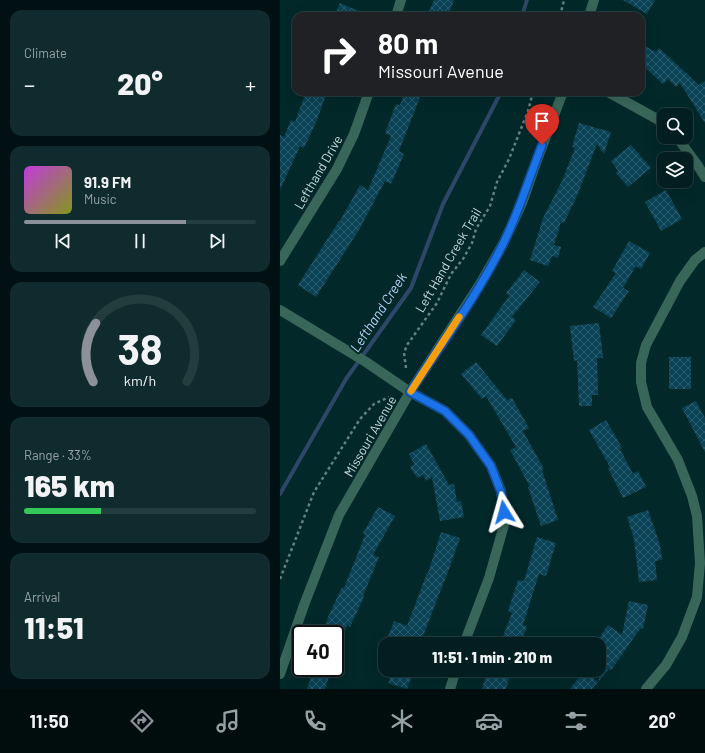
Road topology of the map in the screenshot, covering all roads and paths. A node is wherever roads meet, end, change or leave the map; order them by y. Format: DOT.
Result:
graph roads {
  1 [pos="401,0"];
  2 [pos="564,0"];
  3 [pos="594,0"];
  4 [pos="397,12"];
  5 [pos="561,12"];
  6 [pos="590,12"];
  7 [pos="368,96"];
  8 [pos="532,96"];
  9 [pos="561,96"];
  10 [pos="615,96"];
  11 [pos="657,119"];
  12 [pos="682,144"];
  13 [pos="705,177"];
  14 [pos="705,252"];
  15 [pos="280,261"];
  16 [pos="280,310"];
  17 [pos="406,368"];
  18 [pos="410,392"];
  19 [pos="389,397"];
  20 [pos="280,579"];
  21 [pos="701,598"];
  22 [pos="467,637"];
  23 [pos="280,674"];
  24 [pos="454,677"];
  25 [pos="450,689"];
  26 [pos="646,689"];
  1 -- 4 [label="street"];
  2 -- 5 [label="path"];
  3 -- 6 [label="street"];
  7 -- 15 [label="street, Lefthand Drive"];
  8 -- 17 [label="path, Left Hand Creek Trail"];
  9 -- 18 [label="street, Missouri Avenue"];
  10 -- 11 [label="street"];
  12 -- 13 [label="street"];
  14 -- 21 [label="street"];
  16 -- 18 [label="street"];
  18 -- 22 [label="street"];
  18 -- 23 [label="street, Missouri Avenue"];
  19 -- 20 [label="path"];
  21 -- 26 [label="street"];
  24 -- 25 [label="street"];
}
